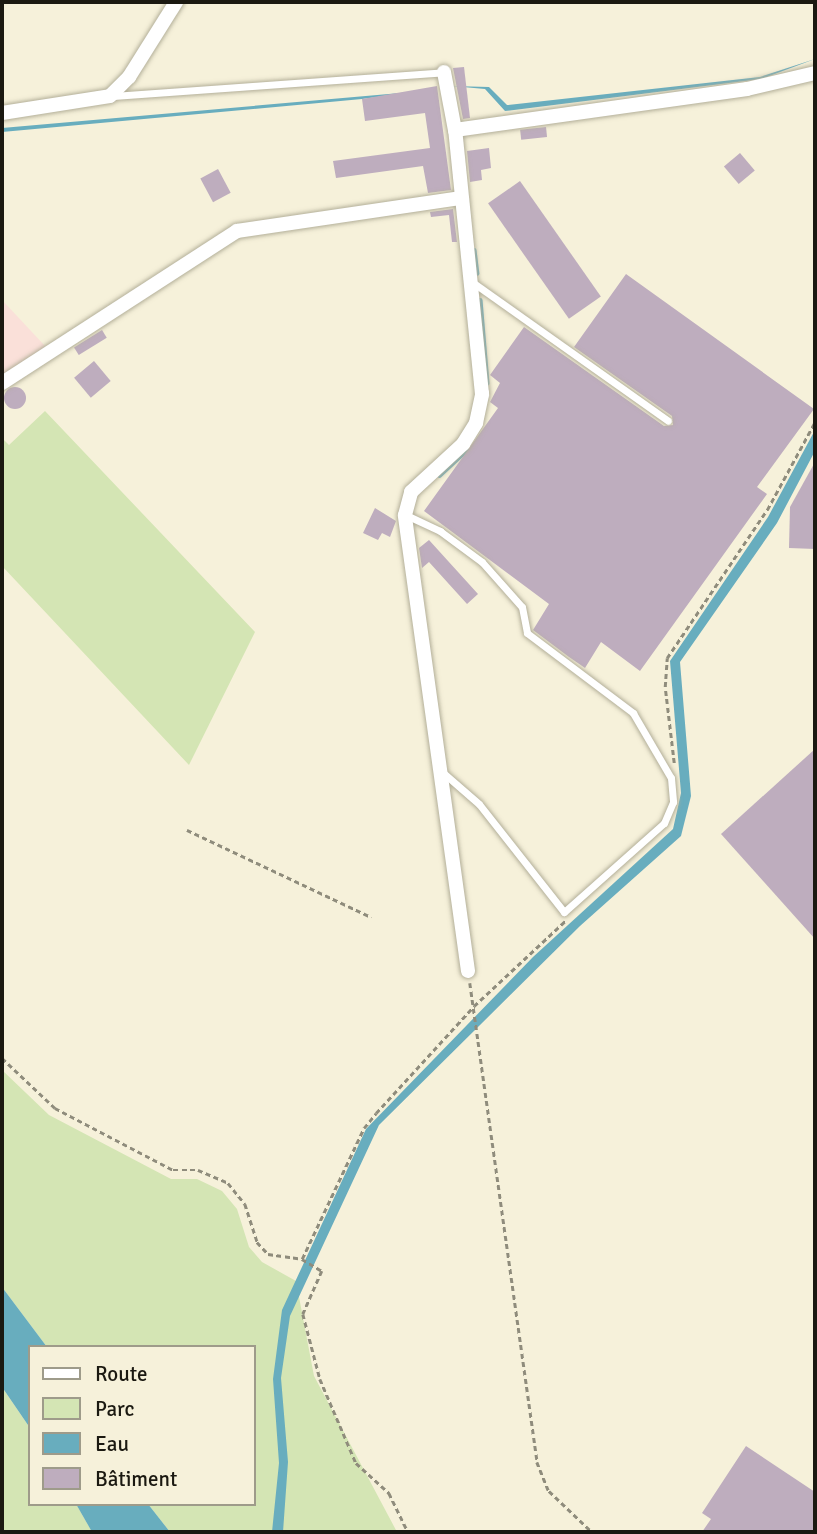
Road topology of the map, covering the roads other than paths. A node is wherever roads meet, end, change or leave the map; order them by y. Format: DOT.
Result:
graph roads {
  1 [pos="176,2"];
  2 [pos="444,72"];
  3 [pos="815,73"];
  4 [pos="110,96"];
  5 [pos="2,113"];
  6 [pos="454,130"];
  7 [pos="460,198"];
  8 [pos="471,281"];
  9 [pos="2,383"];
  10 [pos="668,421"];
  11 [pos="405,515"];
  12 [pos="439,769"];
  13 [pos="468,971"];
  1 -- 4 [label="street"];
  2 -- 4 [label="lane"];
  2 -- 6 [label="street"];
  3 -- 6 [label="street"];
  4 -- 5 [label="street"];
  6 -- 7 [label="street"];
  7 -- 8 [label="street"];
  7 -- 9 [label="street"];
  8 -- 10 [label="lane"];
  8 -- 11 [label="street"];
  11 -- 12 [label="street"];
  11 -- 12 [label="lane"];
  12 -- 13 [label="street"];
}
